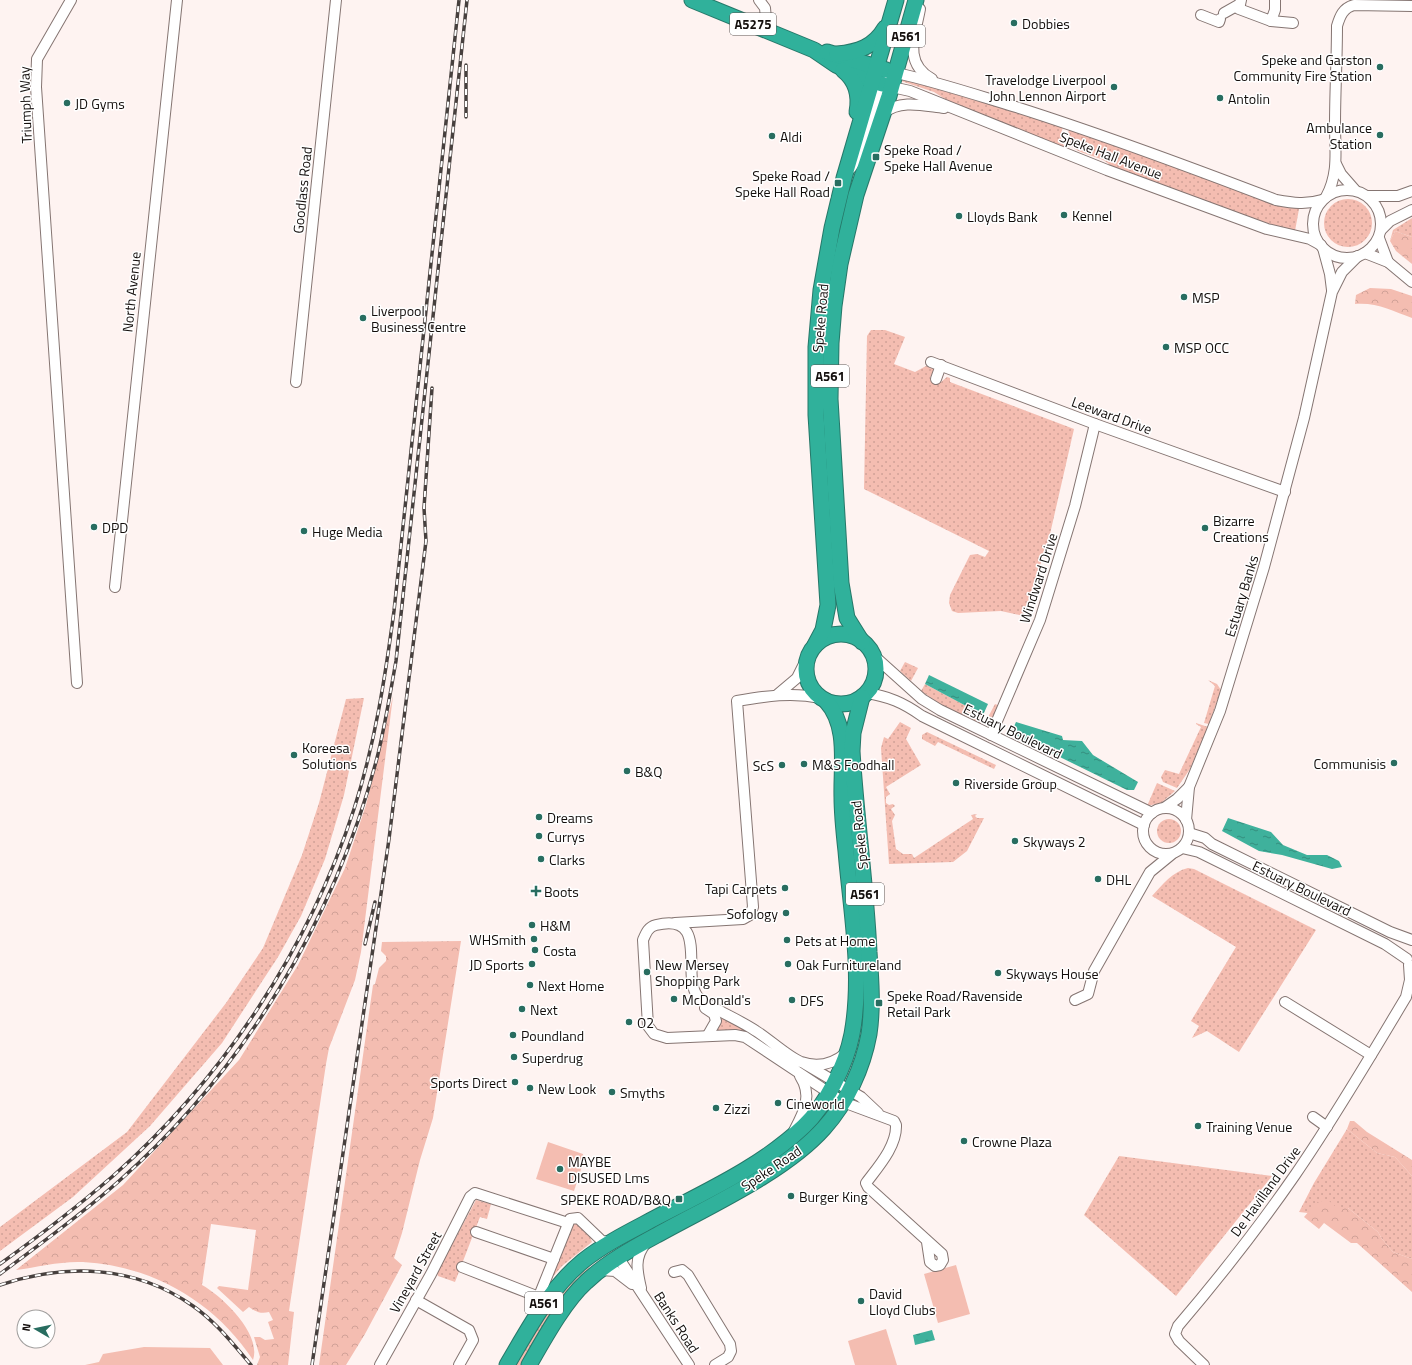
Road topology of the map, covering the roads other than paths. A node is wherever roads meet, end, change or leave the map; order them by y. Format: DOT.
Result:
graph roads {
  1 [pos="71,0"];
  2 [pos="177,0"];
  3 [pos="336,0"];
  4 [pos="692,0"];
  5 [pos="759,0"];
  6 [pos="896,0"];
  7 [pos="907,0"];
  8 [pos="916,0"];
  9 [pos="921,0"];
  10 [pos="1275,0"];
  11 [pos="1241,2"];
  12 [pos="1344,3"];
  13 [pos="1412,6"];
  14 [pos="1201,15"];
  15 [pos="890,20"];
  16 [pos="1271,21"];
  17 [pos="1293,22"];
  18 [pos="767,30"];
  19 [pos="836,59"];
  20 [pos="885,77"];
  21 [pos="941,84"];
  22 [pos="954,109"];
  23 [pos="884,113"];
  24 [pos="1336,164"];
  25 [pos="844,178"];
  26 [pos="1355,190"];
  27 [pos="1412,191"];
  28 [pos="1368,196"];
  29 [pos="1324,198"];
  30 [pos="1412,210"];
  31 [pos="1380,234"];
  32 [pos="1322,247"];
  33 [pos="1361,255"];
  34 [pos="1388,262"];
  35 [pos="1412,282"];
  36 [pos="1332,292"];
  37 [pos="931,362"];
  38 [pos="941,365"];
  39 [pos="936,379"];
  40 [pos="296,382"];
  41 [pos="823,394"];
  42 [pos="1095,424"];
  43 [pos="1285,492"];
  44 [pos="115,587"];
  45 [pos="862,642"];
  46 [pos="812,651"];
  47 [pos="872,655"];
  48 [pos="77,683"];
  49 [pos="778,694"];
  50 [pos="864,695"];
  51 [pos="824,699"];
  52 [pos="991,735"];
  53 [pos="1190,787"];
  54 [pos="1164,808"];
  55 [pos="1152,813"];
  56 [pos="1186,820"];
  57 [pos="1144,825"];
  58 [pos="1189,833"];
  59 [pos="1182,848"];
  60 [pos="1152,849"];
  61 [pos="1172,854"];
  62 [pos="1150,872"];
  63 [pos="696,922"];
  64 [pos="671,924"];
  65 [pos="690,937"];
  66 [pos="1412,940"];
  67 [pos="1412,944"];
  68 [pos="1409,965"];
  69 [pos="1409,995"];
  70 [pos="1075,1000"];
  71 [pos="1285,1002"];
  72 [pos="704,1003"];
  73 [pos="708,1035"];
  74 [pos="847,1053"];
  75 [pos="1370,1055"];
  76 [pos="801,1062"];
  77 [pos="798,1072"];
  78 [pos="832,1088"];
  79 [pos="852,1092"];
  80 [pos="880,1116"];
  81 [pos="1314,1117"];
  82 [pos="1327,1127"];
  83 [pos="790,1138"];
  84 [pos="568,1223"];
  85 [pos="476,1232"];
  86 [pos="648,1240"];
  87 [pos="612,1242"];
  88 [pos="927,1242"];
  89 [pos="618,1257"];
  90 [pos="554,1258"];
  91 [pos="462,1267"];
  92 [pos="601,1270"];
  93 [pos="674,1272"];
  94 [pos="642,1294"];
  95 [pos="543,1298"];
  96 [pos="416,1300"];
  97 [pos="380,1365"];
  98 [pos="459,1365"];
  99 [pos="507,1365"];
  100 [pos="529,1365"];
  101 [pos="688,1365"];
  102 [pos="716,1365"];
  103 [pos="1204,1365"];
  1 -- 48 [label="street, Triumph Way"];
  2 -- 44 [label="street, North Avenue"];
  3 -- 40 [label="street, Goodlass Road"];
  4 -- 18 [label="highway, A5275"];
  5 -- 18 [label="street"];
  6 -- 15 [label="highway, A561"];
  7 -- 20 [label="highway"];
  8 -- 20 [label="highway, A561"];
  9 -- 21 [label="street"];
  10 -- 16 [label="street"];
  11 -- 14 [label="street"];
  11 -- 16 [label="street"];
  12 -- 13 [label="street"];
  12 -- 24 [label="street"];
  15 -- 19 [label="highway"];
  15 -- 20 [label="highway, A561"];
  16 -- 17 [label="street"];
  18 -- 19 [label="highway, A5275"];
  19 -- 20 [label="highway, A5275"];
  19 -- 25 [label="highway, A5275"];
  20 -- 21 [label="street, Speke Hall Avenue"];
  20 -- 22 [label="street, Speke Hall Avenue"];
  20 -- 23 [label="highway, Speke Road / A561"];
  20 -- 25 [label="highway, Speke Road / A561"];
  21 -- 29 [label="street, Speke Hall Avenue"];
  22 -- 23 [label="street"];
  22 -- 32 [label="street, Speke Hall Avenue"];
  23 -- 41 [label="highway, Speke Road / A561"];
  24 -- 26 [label="street"];
  24 -- 29 [label="street"];
  25 -- 41 [label="highway, Speke Road / A561"];
  26 -- 28 [label="street"];
  26 -- 29 [label="street"];
  27 -- 28 [label="street"];
  28 -- 31 [label="street"];
  29 -- 32 [label="street"];
  30 -- 31 [label="street"];
  31 -- 33 [label="street"];
  31 -- 34 [label="street"];
  32 -- 33 [label="street"];
  32 -- 36 [label="street, Estuary Banks"];
  33 -- 34 [label="street"];
  33 -- 36 [label="street, Estuary Banks"];
  34 -- 35 [label="street"];
  36 -- 43 [label="street, Estuary Banks"];
  37 -- 38 [label="street, Leeward Drive"];
  38 -- 39 [label="street"];
  38 -- 42 [label="street, Leeward Drive"];
  41 -- 45 [label="highway, Speke Road / A561"];
  41 -- 46 [label="highway, Speke Road / A561"];
  42 -- 43 [label="street, Leeward Drive"];
  42 -- 52 [label="street, Windward Drive"];
  43 -- 53 [label="street, Estuary Banks"];
  45 -- 46 [label="highway"];
  45 -- 47 [label="highway, A561"];
  46 -- 49 [label="street"];
  46 -- 51 [label="highway, A561"];
  47 -- 50 [label="highway, A561"];
  47 -- 52 [label="street, Estuary Boulevard"];
  49 -- 51 [label="street"];
  49 -- 63 [label="street"];
  50 -- 51 [label="highway"];
  50 -- 57 [label="street, Estuary Boulevard"];
  50 -- 79 [label="highway, Speke Road / A561"];
  51 -- 74 [label="highway, Speke Road / A561"];
  52 -- 55 [label="street, Estuary Boulevard"];
  53 -- 54 [label="street, Estuary Banks"];
  53 -- 56 [label="street, Estuary Banks"];
  54 -- 55 [label="street"];
  54 -- 56 [label="street"];
  55 -- 57 [label="street"];
  56 -- 58 [label="street"];
  57 -- 60 [label="street"];
  58 -- 59 [label="street"];
  58 -- 66 [label="street, Estuary Boulevard"];
  59 -- 61 [label="street"];
  59 -- 68 [label="street, Estuary Boulevard"];
  60 -- 61 [label="street"];
  60 -- 62 [label="street"];
  61 -- 62 [label="street"];
  62 -- 70 [label="street"];
  63 -- 64 [label="street"];
  63 -- 65 [label="street"];
  64 -- 65 [label="street"];
  64 -- 73 [label="street"];
  65 -- 72 [label="street"];
  67 -- 68 [label="street, De Havilland Drive"];
  68 -- 69 [label="street, De Havilland Drive"];
  69 -- 75 [label="street, De Havilland Drive"];
  71 -- 75 [label="street"];
  72 -- 73 [label="street"];
  72 -- 76 [label="street"];
  73 -- 77 [label="street"];
  74 -- 76 [label="street"];
  74 -- 78 [label="highway, Speke Road / A561"];
  75 -- 82 [label="street, De Havilland Drive"];
  76 -- 78 [label="street"];
  77 -- 78 [label="street"];
  77 -- 83 [label="street"];
  78 -- 79 [label="street"];
  78 -- 83 [label="highway, Speke Road / A561"];
  79 -- 80 [label="street"];
  79 -- 80 [label="street"];
  79 -- 86 [label="highway, Speke Road / A561"];
  80 -- 88 [label="street"];
  81 -- 82 [label="street"];
  82 -- 103 [label="street, De Havilland Drive"];
  83 -- 87 [label="highway, Speke Road / A561"];
  84 -- 87 [label="street"];
  84 -- 90 [label="street, Speke Road"];
  84 -- 96 [label="street, Vineyard Street"];
  85 -- 90 [label="street"];
  86 -- 89 [label="highway, Speke Road / A561"];
  86 -- 94 [label="street, Banks Road"];
  87 -- 89 [label="highway"];
  87 -- 95 [label="highway, Speke Road / A561"];
  89 -- 92 [label="highway, Speke Road / A561"];
  89 -- 94 [label="street, Banks Road"];
  90 -- 95 [label="street, Speke Road"];
  91 -- 95 [label="street"];
  92 -- 94 [label="street, Banks Road"];
  92 -- 100 [label="highway, Speke Road / A561"];
  93 -- 102 [label="street"];
  94 -- 101 [label="street, Banks Road"];
  95 -- 99 [label="highway, Speke Road / A561"];
  96 -- 97 [label="street, Vineyard Street"];
  96 -- 98 [label="street"];
}
